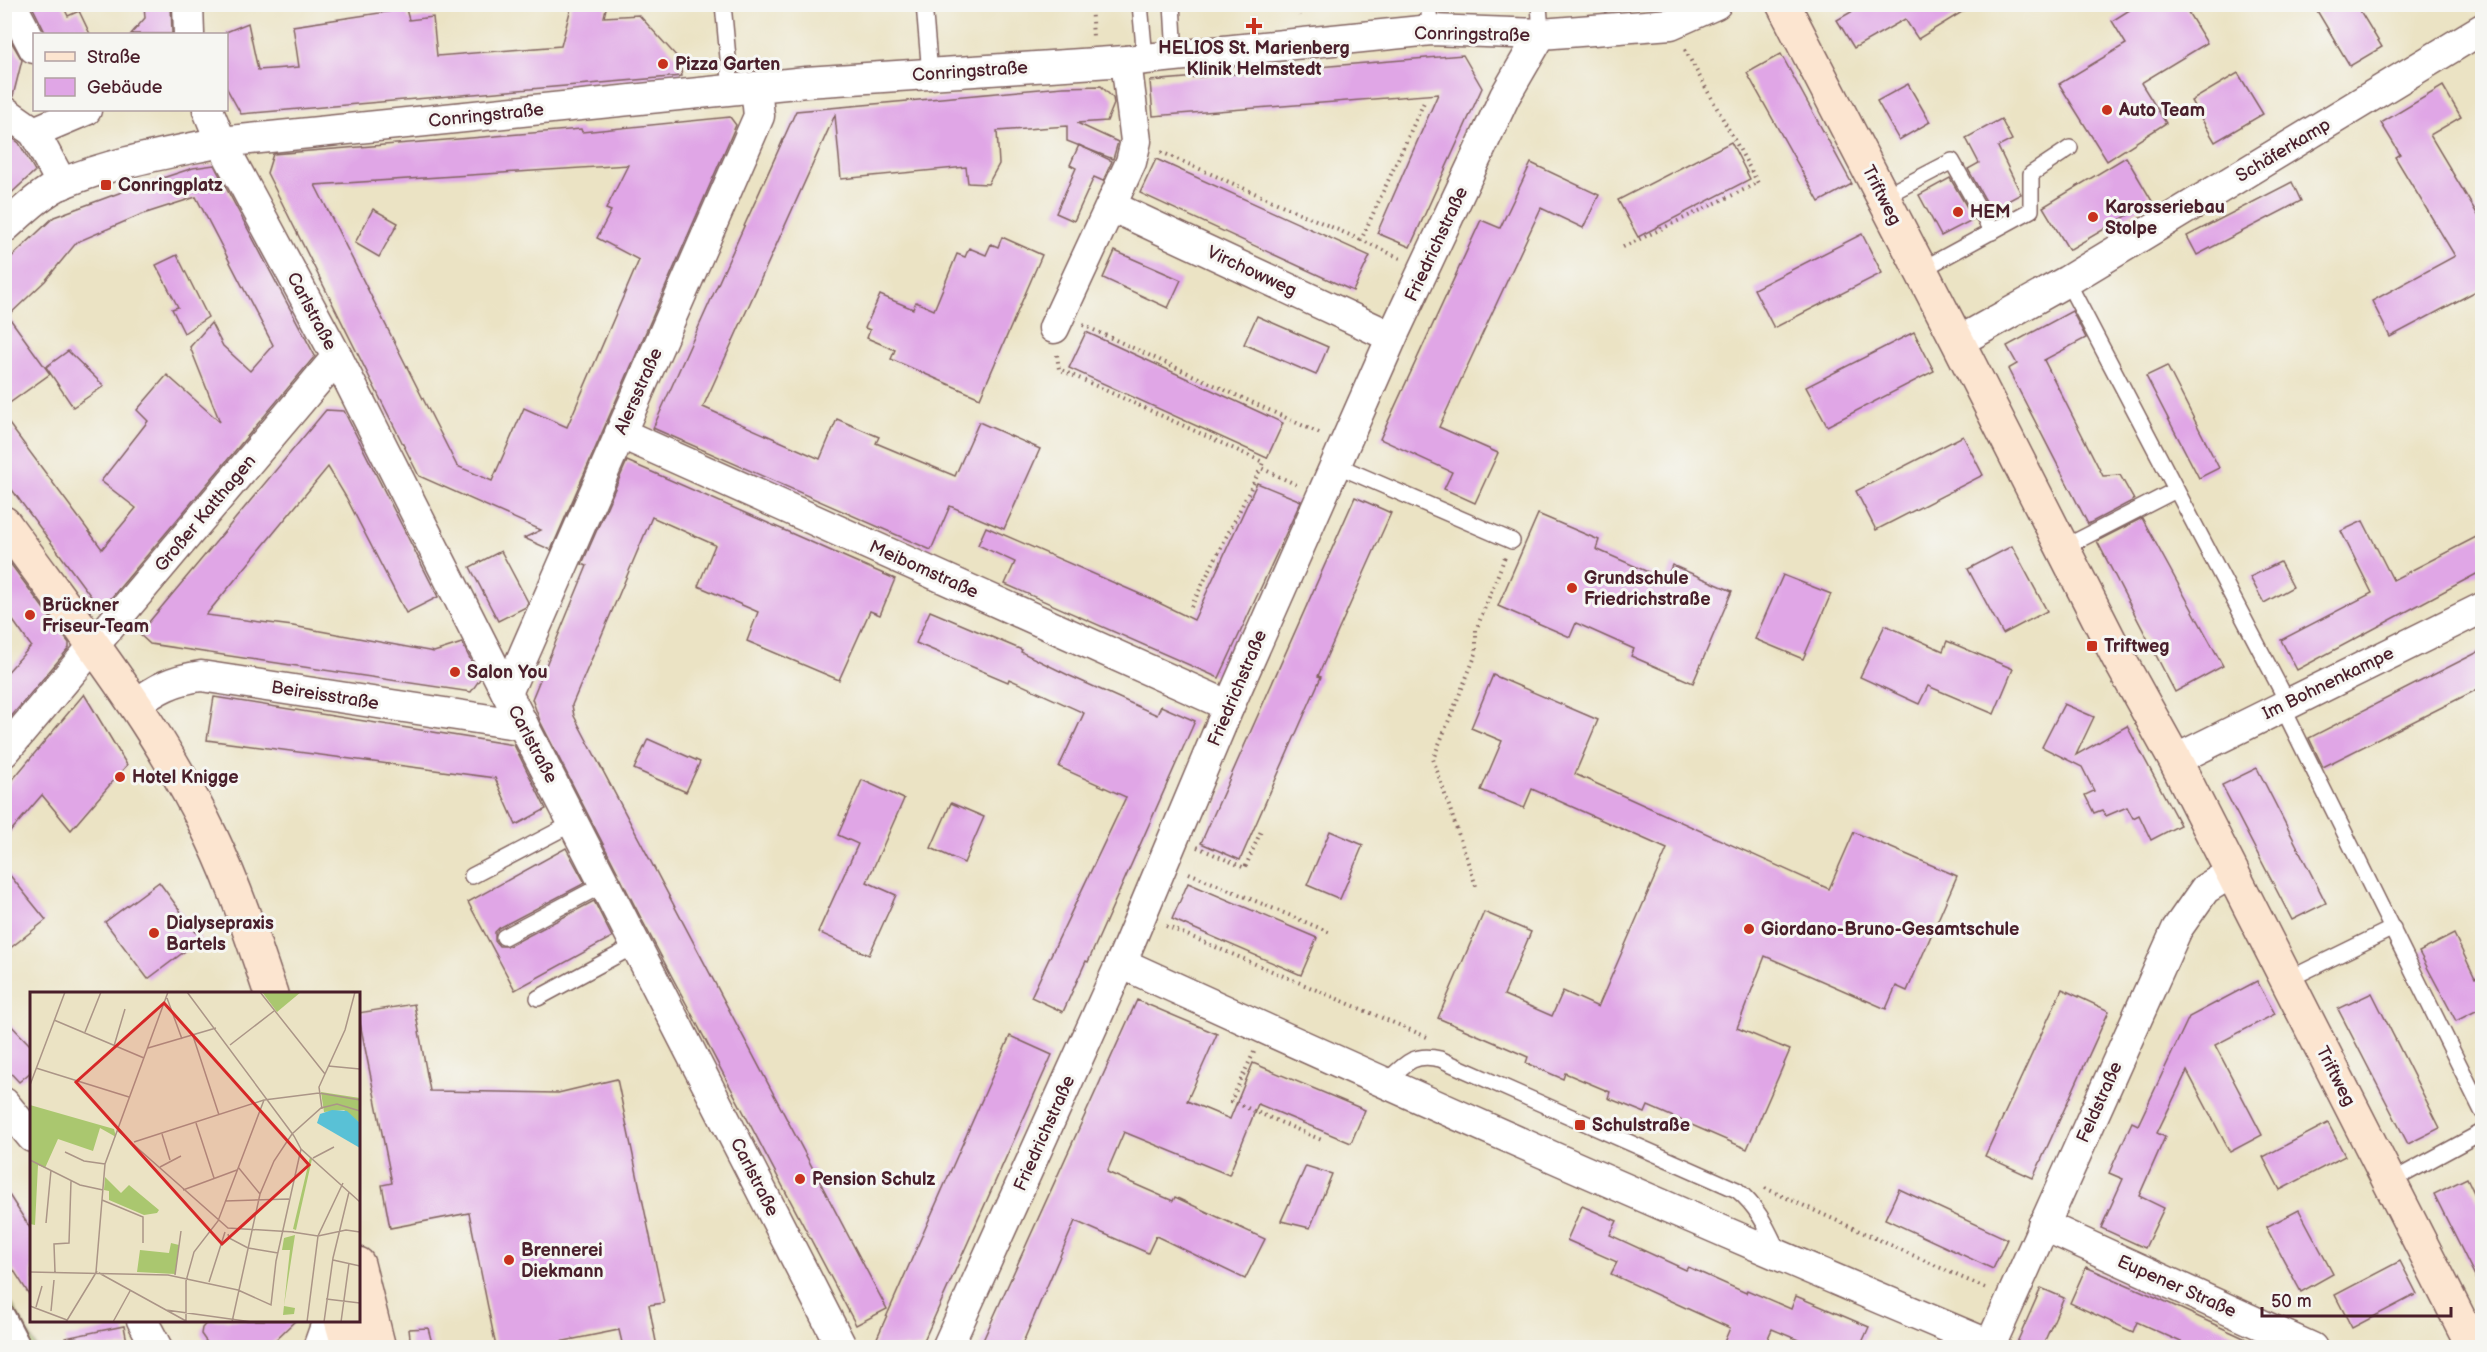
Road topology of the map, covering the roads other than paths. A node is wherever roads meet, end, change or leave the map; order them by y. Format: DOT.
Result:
graph roads {
  1 [pos="11,4"];
  2 [pos="188,4"];
  3 [pos="723,4"];
  4 [pos="924,4"];
  5 [pos="1140,4"];
  6 [pos="1172,4"];
  7 [pos="1539,4"];
  8 [pos="1716,4"];
  9 [pos="1783,4"];
  10 [pos="1430,17"];
  11 [pos="2482,29"];
  12 [pos="189,33"];
  13 [pos="1540,34"];
  14 [pos="33,46"];
  15 [pos="1176,56"];
  16 [pos="1135,59"];
  17 [pos="930,74"];
  18 [pos="743,89"];
  19 [pos="4,111"];
  20 [pos="208,111"];
  21 [pos="75,112"];
  22 [pos="34,132"];
  23 [pos="221,142"];
  24 [pos="2070,148"];
  25 [pos="62,184"];
  26 [pos="1883,197"];
  27 [pos="1111,206"];
  28 [pos="4,228"];
  29 [pos="1992,232"];
  30 [pos="1921,270"];
  31 [pos="2067,281"];
  32 [pos="1057,321"];
  33 [pos="1392,337"];
  34 [pos="1958,342"];
  35 [pos="337,357"];
  36 [pos="620,433"];
  37 [pos="1340,455"];
  38 [pos="2176,490"];
  39 [pos="4,523"];
  40 [pos="1512,541"];
  41 [pos="2063,548"];
  42 [pos="2482,608"];
  43 [pos="93,645"];
  44 [pos="507,693"];
  45 [pos="2285,704"];
  46 [pos="135,705"];
  47 [pos="1229,706"];
  48 [pos="523,725"];
  49 [pos="4,752"];
  50 [pos="2175,760"];
  51 [pos="575,822"];
  52 [pos="2231,873"];
  53 [pos="472,876"];
  54 [pos="606,883"];
  55 [pos="2392,928"];
  56 [pos="504,938"];
  57 [pos="636,945"];
  58 [pos="1120,963"];
  59 [pos="2287,980"];
  60 [pos="271,992"];
  61 [pos="538,998"];
  62 [pos="1386,1082"];
  63 [pos="4,1103"];
  64 [pos="2482,1111"];
  65 [pos="2482,1132"];
  66 [pos="30,1135"];
  67 [pos="2390,1182"];
  68 [pos="2043,1225"];
  69 [pos="1781,1257"];
  70 [pos="360,1272"];
  71 [pos="4,1317"];
  72 [pos="143,1322"];
  73 [pos="326,1322"];
  74 [pos="342,1322"];
  75 [pos="1989,1346"];
  76 [pos="20,1347"];
  77 [pos="157,1347"];
  78 [pos="318,1347"];
  79 [pos="349,1347"];
  80 [pos="379,1347"];
  81 [pos="842,1347"];
  82 [pos="947,1347"];
  83 [pos="2312,1347"];
  84 [pos="2474,1347"];
  1 -- 14 [label="street"];
  2 -- 12 [label="street"];
  3 -- 18 [label="lane"];
  4 -- 17 [label="lane"];
  5 -- 16 [label="lane"];
  6 -- 15 [label="lane"];
  7 -- 13 [label="lane"];
  8 -- 13 [label="street, Conringstraße"];
  9 -- 26 [label="main road, Triftweg"];
  10 -- 13 [label="street, Conringstraße"];
  10 -- 15 [label="street, Conringstraße"];
  11 -- 31 [label="street, Schäferkamp"];
  13 -- 33 [label="street, Friedrichstraße"];
  15 -- 16 [label="street, Conringstraße"];
  16 -- 17 [label="street, Conringstraße"];
  16 -- 27 [label="street"];
  17 -- 18 [label="street, Conringstraße"];
  18 -- 23 [label="street, Conringstraße"];
  18 -- 36 [label="street, Alersstraße"];
  19 -- 22 [label="street"];
  20 -- 23 [label="street"];
  21 -- 22 [label="street"];
  22 -- 25 [label="street"];
  23 -- 25 [label="street"];
  23 -- 35 [label="street, Carlstraße"];
  24 -- 29 [label="lane"];
  25 -- 28 [label="street"];
  26 -- 29 [label="lane"];
  26 -- 30 [label="main road, Triftweg"];
  27 -- 32 [label="street"];
  27 -- 33 [label="street, Virchowweg"];
  29 -- 30 [label="lane"];
  30 -- 34 [label="main road, Triftweg"];
  31 -- 34 [label="street, Schäferkamp"];
  31 -- 38 [label="lane"];
  33 -- 37 [label="street, Friedrichstraße"];
  34 -- 41 [label="main road, Triftweg"];
  35 -- 43 [label="street, Großer Katthagen"];
  35 -- 44 [label="street, Carlstraße"];
  36 -- 44 [label="street, Alersstraße"];
  36 -- 47 [label="street, Meibomstraße"];
  37 -- 40 [label="lane"];
  37 -- 47 [label="street, Friedrichstraße"];
  38 -- 41 [label="lane"];
  38 -- 45 [label="lane"];
  39 -- 43 [label="main road"];
  41 -- 50 [label="main road, Triftweg"];
  42 -- 45 [label="street, Im Bohnenkampe"];
  43 -- 46 [label="main road"];
  43 -- 49 [label="street, Großer Katthagen"];
  44 -- 48 [label="street, Carlstraße"];
  45 -- 50 [label="street, Im Bohnenkampe"];
  45 -- 55 [label="lane"];
  46 -- 48 [label="street, Beireisstraße"];
  46 -- 60 [label="main road"];
  47 -- 58 [label="street, Friedrichstraße"];
  48 -- 51 [label="street, Carlstraße"];
  50 -- 52 [label="main road, Triftweg"];
  51 -- 53 [label="lane"];
  51 -- 54 [label="street, Carlstraße"];
  52 -- 59 [label="main road, Triftweg"];
  52 -- 68 [label="street, Feldstraße"];
  54 -- 56 [label="lane"];
  54 -- 57 [label="street, Carlstraße"];
  55 -- 59 [label="lane"];
  55 -- 64 [label="lane"];
  57 -- 61 [label="lane"];
  57 -- 81 [label="street, Carlstraße"];
  58 -- 62 [label="street"];
  58 -- 82 [label="street, Friedrichstraße"];
  59 -- 67 [label="main road, Triftweg"];
  62 -- 69 [label="street"];
  62 -- 69 [label="lane"];
  63 -- 66 [label="street"];
  65 -- 67 [label="lane"];
  67 -- 84 [label="main road, Triftweg"];
  68 -- 75 [label="street, Feldstraße"];
  68 -- 83 [label="street, Eupener Straße"];
  69 -- 75 [label="street"];
  70 -- 80 [label="main road"];
  71 -- 76 [label="street"];
  72 -- 77 [label="street"];
  73 -- 78 [label="street"];
  74 -- 79 [label="main road"];
}
